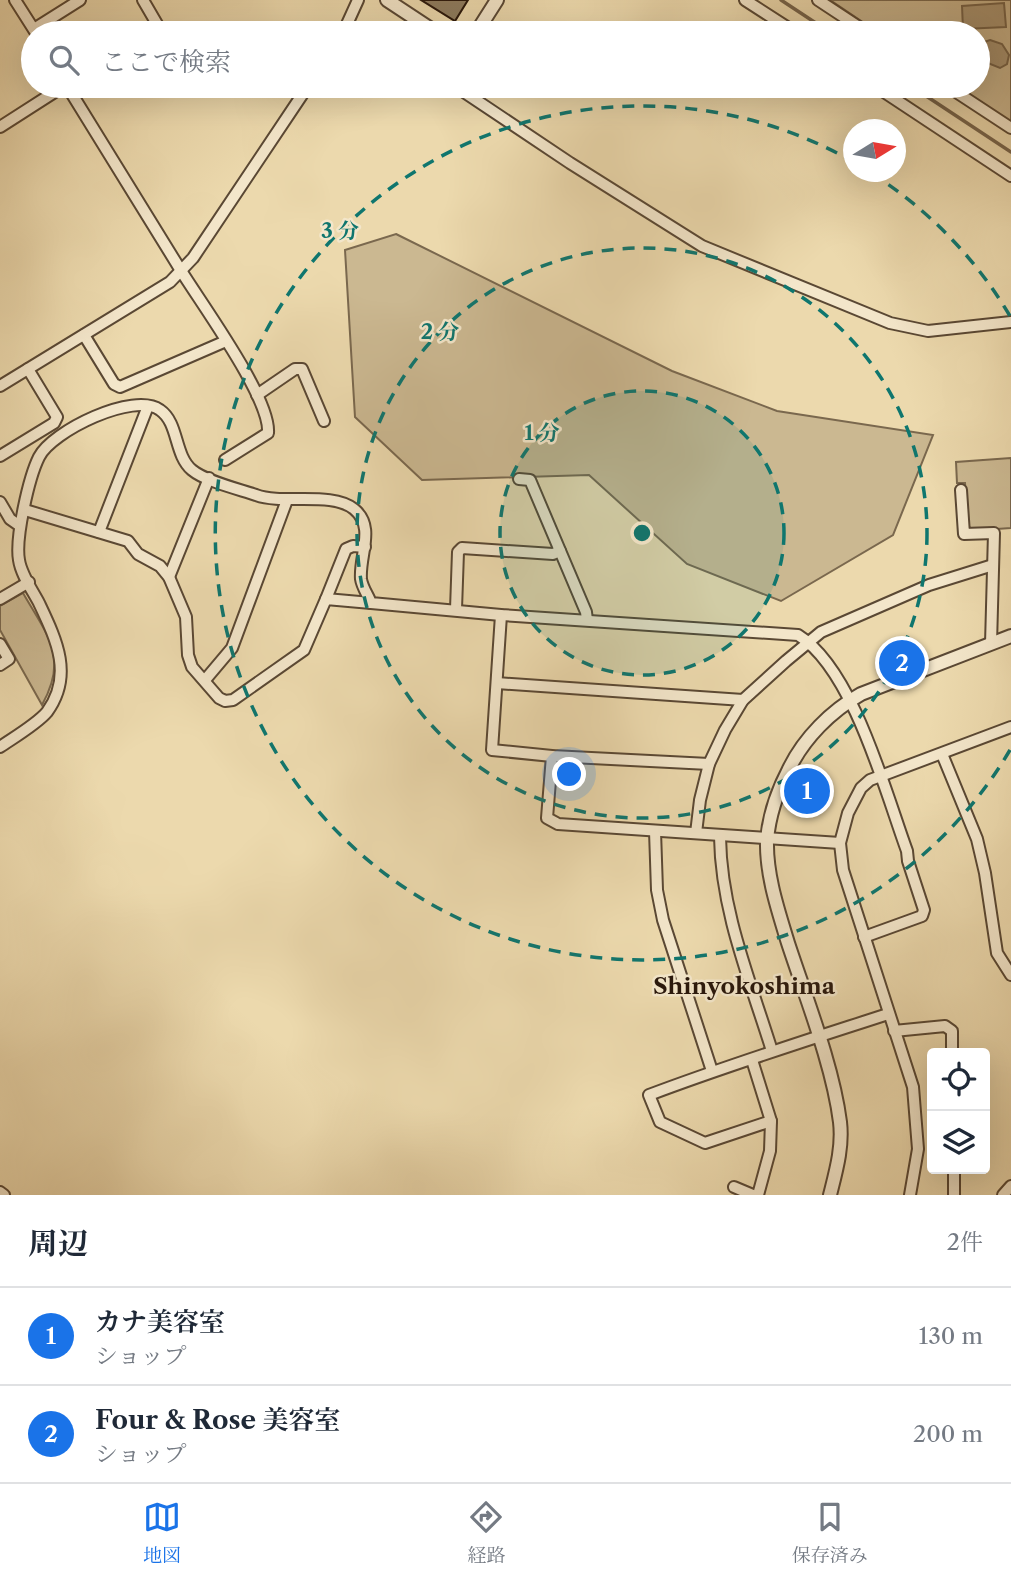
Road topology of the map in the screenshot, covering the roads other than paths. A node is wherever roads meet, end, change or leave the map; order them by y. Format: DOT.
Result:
graph roads {
  1 [pos="15,0"];
  2 [pos="80,0"];
  3 [pos="143,0"];
  4 [pos="358,0"];
  5 [pos="387,0"];
  6 [pos="497,0"];
  7 [pos="746,0"];
  8 [pos="818,0"];
  9 [pos="29,21"];
  10 [pos="50,21"];
  11 [pos="155,21"];
  12 [pos="348,21"];
  13 [pos="419,21"];
  14 [pos="483,21"];
  15 [pos="778,21"];
  16 [pos="850,21"];
  17 [pos="47,98"];
  18 [pos="73,98"];
  19 [pos="300,98"];
  20 [pos="473,98"];
  21 [pos="893,98"];
  22 [pos="965,98"];
  23 [pos="0,127"];
  24 [pos="1011,128"];
  25 [pos="1011,176"];
  26 [pos="181,272"];
  27 [pos="1011,322"];
  28 [pos="84,335"];
  29 [pos="226,341"];
  30 [pos="28,369"];
  31 [pos="0,386"];
  32 [pos="257,395"];
  33 [pos="148,406"];
  34 [pos="324,421"];
  35 [pos="0,456"];
  36 [pos="225,460"];
  37 [pos="209,478"];
  38 [pos="519,480"];
  39 [pos="961,490"];
  40 [pos="287,500"];
  41 [pos="0,502"];
  42 [pos="25,509"];
  43 [pos="20,526"];
  44 [pos="99,531"];
  45 [pos="365,547"];
  46 [pos="560,551"];
  47 [pos="993,565"];
  48 [pos="169,577"];
  49 [pos="29,582"];
  50 [pos="0,599"];
  51 [pos="326,599"];
  52 [pos="371,603"];
  53 [pos="456,609"];
  54 [pos="501,614"];
  55 [pos="587,620"];
  56 [pos="1011,636"];
  57 [pos="809,642"];
  58 [pos="0,644"];
  59 [pos="991,644"];
  60 [pos="0,665"];
  61 [pos="205,680"];
  62 [pos="497,683"];
  63 [pos="743,701"];
  64 [pos="849,701"];
  65 [pos="1011,727"];
  66 [pos="0,747"];
  67 [pos="942,754"];
  68 [pos="552,756"];
  69 [pos="709,764"];
  70 [pos="881,777"];
  71 [pos="654,831"];
  72 [pos="696,833"];
  73 [pos="720,837"];
  74 [pos="767,838"];
  75 [pos="840,843"];
  76 [pos="864,937"];
  77 [pos="1011,975"];
  78 [pos="888,1014"];
  79 [pos="894,1031"];
  80 [pos="818,1036"];
  81 [pos="952,1048"];
  82 [pos="772,1051"];
  83 [pos="752,1060"];
  84 [pos="712,1071"];
  85 [pos="771,1121"];
  86 [pos="954,1174"];
  87 [pos="1011,1186"];
  88 [pos="734,1187"];
  89 [pos="0,1192"];
  90 [pos="5,1195"];
  91 [pos="756,1195"];
  92 [pos="830,1195"];
  93 [pos="909,1195"];
  94 [pos="954,1195"];
  95 [pos="1003,1195"];
  1 -- 9 [label="street"];
  2 -- 10 [label="street"];
  3 -- 11 [label="street"];
  4 -- 12 [label="street"];
  5 -- 13 [label="street"];
  6 -- 14 [label="street"];
  7 -- 15 [label="street"];
  8 -- 16 [label="street"];
  17 -- 23 [label="street"];
  18 -- 26 [label="street"];
  19 -- 26 [label="street"];
  20 -- 27 [label="street"];
  21 -- 25 [label="street"];
  22 -- 24 [label="street"];
  26 -- 28 [label="street"];
  26 -- 29 [label="street"];
  28 -- 29 [label="street"];
  28 -- 30 [label="street"];
  29 -- 32 [label="street"];
  30 -- 31 [label="street"];
  30 -- 35 [label="street"];
  32 -- 34 [label="street"];
  32 -- 36 [label="street"];
  33 -- 37 [label="street"];
  33 -- 42 [label="street"];
  33 -- 44 [label="street"];
  37 -- 40 [label="street"];
  37 -- 48 [label="street"];
  38 -- 46 [label="street"];
  39 -- 47 [label="street"];
  40 -- 45 [label="street"];
  40 -- 61 [label="street"];
  41 -- 43 [label="street"];
  42 -- 43 [label="street"];
  42 -- 44 [label="street"];
  43 -- 49 [label="street"];
  44 -- 48 [label="street"];
  45 -- 51 [label="street"];
  45 -- 52 [label="street"];
  46 -- 53 [label="street"];
  46 -- 55 [label="street"];
  47 -- 57 [label="street"];
  47 -- 59 [label="street"];
  48 -- 61 [label="street"];
  49 -- 50 [label="street"];
  49 -- 66 [label="street"];
  51 -- 52 [label="street"];
  51 -- 61 [label="street"];
  52 -- 53 [label="street"];
  53 -- 54 [label="street"];
  54 -- 55 [label="street"];
  54 -- 62 [label="street"];
  55 -- 57 [label="street"];
  56 -- 59 [label="street"];
  57 -- 63 [label="street"];
  57 -- 64 [label="street"];
  58 -- 60 [label="street"];
  59 -- 64 [label="street"];
  62 -- 63 [label="street"];
  62 -- 68 [label="street"];
  63 -- 69 [label="street"];
  64 -- 70 [label="street"];
  64 -- 74 [label="street"];
  65 -- 67 [label="street"];
  67 -- 70 [label="street"];
  67 -- 77 [label="street"];
  68 -- 69 [label="street"];
  68 -- 71 [label="street"];
  69 -- 72 [label="street"];
  70 -- 75 [label="street"];
  70 -- 76 [label="street"];
  71 -- 72 [label="street"];
  71 -- 84 [label="street"];
  72 -- 73 [label="street"];
  73 -- 74 [label="street"];
  73 -- 82 [label="street"];
  74 -- 75 [label="street"];
  74 -- 80 [label="street"];
  75 -- 76 [label="street"];
  76 -- 78 [label="street"];
  78 -- 79 [label="street"];
  78 -- 80 [label="street"];
  79 -- 81 [label="street"];
  79 -- 93 [label="street"];
  80 -- 82 [label="street"];
  80 -- 92 [label="street"];
  82 -- 83 [label="street"];
  83 -- 84 [label="street"];
  83 -- 85 [label="street"];
  84 -- 85 [label="street"];
  85 -- 91 [label="street"];
  86 -- 94 [label="street"];
  87 -- 95 [label="street"];
  88 -- 91 [label="street"];
  89 -- 90 [label="street"];
}
